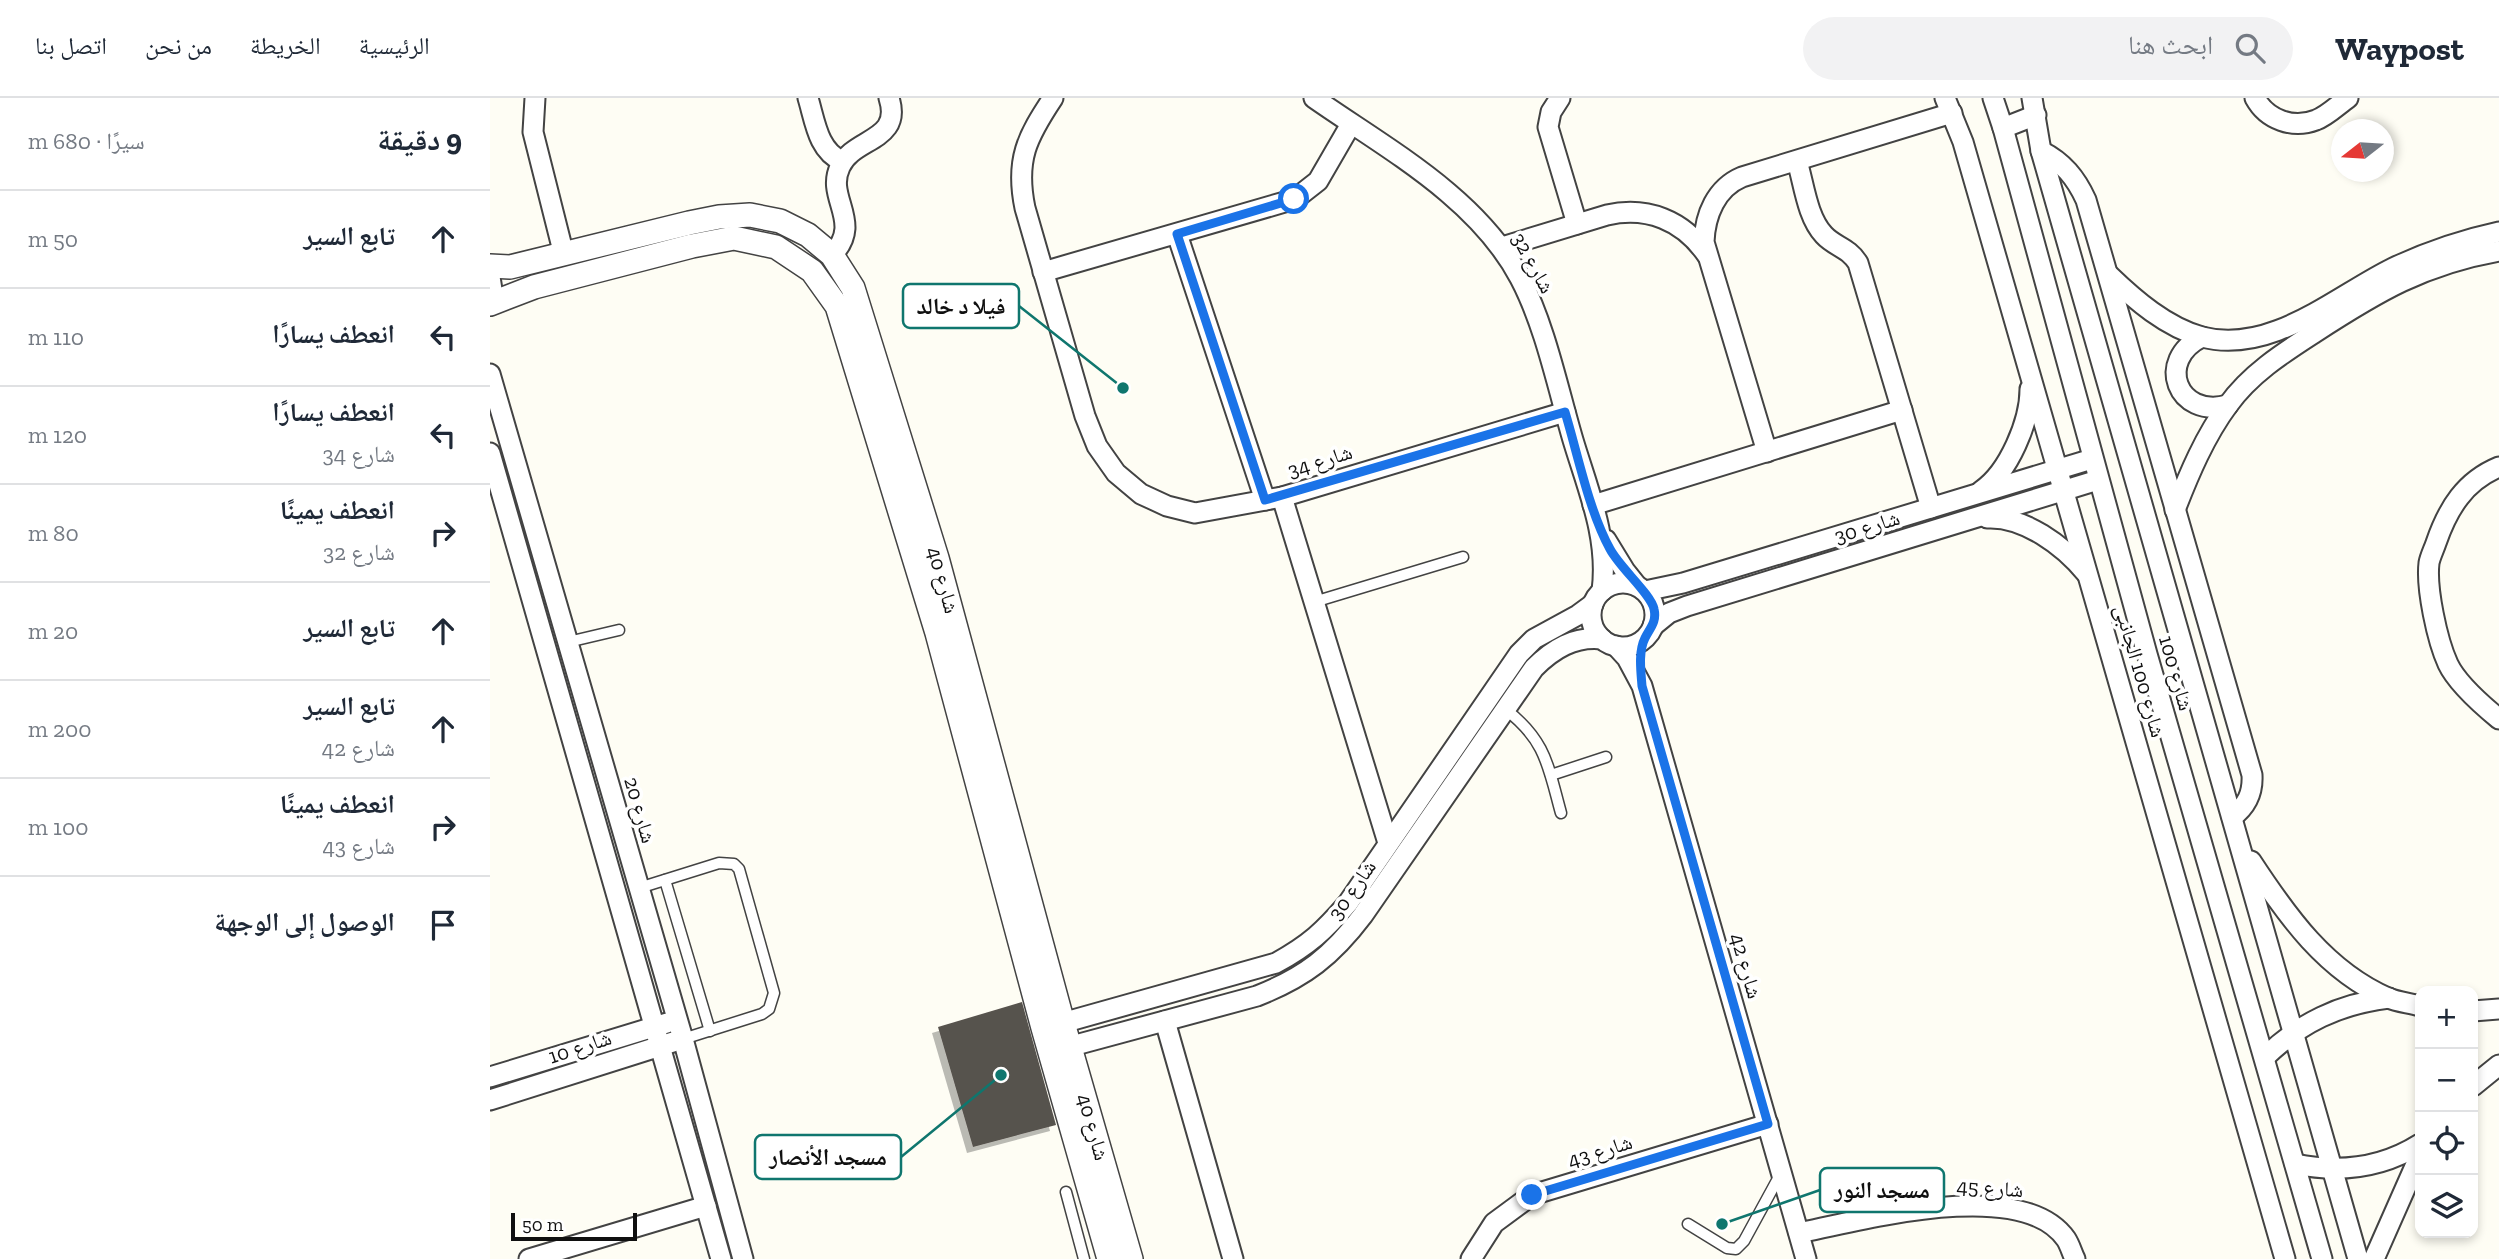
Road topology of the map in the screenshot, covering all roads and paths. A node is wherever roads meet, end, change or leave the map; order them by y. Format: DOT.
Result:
graph roads {
  1 [pos="534,98"];
  2 [pos="808,98"];
  3 [pos="890,98"];
  4 [pos="1053,98"];
  5 [pos="1314,98"];
  6 [pos="1560,98"];
  7 [pos="1993,98"];
  8 [pos="2255,98"];
  9 [pos="2347,98"];
  10 [pos="1949,106"];
  11 [pos="2034,107"];
  12 [pos="1351,124"];
  13 [pos="2003,128"];
  14 [pos="2041,151"];
  15 [pos="842,161"];
  16 [pos="1797,161"];
  17 [pos="1577,224"];
  18 [pos="2499,232"];
  19 [pos="1177,234"];
  20 [pos="1502,247"];
  21 [pos="2499,251"];
  22 [pos="564,255"];
  23 [pos="832,255"];
  24 [pos="1707,256"];
  25 [pos="490,265"];
  26 [pos="1043,272"];
  27 [pos="2108,275"];
  28 [pos="490,277"];
  29 [pos="2365,291"];
  30 [pos="490,303"];
  31 [pos="2202,337"];
  32 [pos="490,374"];
  33 [pos="2030,374"];
  34 [pos="2228,405"];
  35 [pos="1902,410"];
  36 [pos="1565,412"];
  37 [pos="1766,452"];
  38 [pos="490,453"];
  39 [pos="2092,459"];
  40 [pos="2499,467"];
  41 [pos="2058,469"];
  42 [pos="2098,481"];
  43 [pos="2064,491"];
  44 [pos="1976,494"];
  45 [pos="1273,498"];
  46 [pos="1593,505"];
  47 [pos="1931,508"];
  48 [pos="2175,510"];
  49 [pos="1976,518"];
  50 [pos="1601,529"];
  51 [pos="1464,557"];
  52 [pos="2089,577"];
  53 [pos="1641,588"];
  54 [pos="1598,597"];
  55 [pos="1314,602"];
  56 [pos="619,630"];
  57 [pos="1649,632"];
  58 [pos="568,642"];
  59 [pos="1609,643"];
  60 [pos="1642,686"];
  61 [pos="1504,709"];
  62 [pos="2499,719"];
  63 [pos="1606,757"];
  64 [pos="1550,775"];
  65 [pos="1561,813"];
  66 [pos="2232,817"];
  67 [pos="1388,843"];
  68 [pos="2240,844"];
  69 [pos="665,880"];
  70 [pos="639,888"];
  71 [pos="2391,999"];
  72 [pos="2415,1005"];
  73 [pos="2499,1009"];
  74 [pos="2478,1011"];
  75 [pos="1105,1012"];
  76 [pos="678,1019"];
  77 [pos="2415,1019"];
  78 [pos="1165,1021"];
  79 [pos="1053,1026"];
  80 [pos="710,1031"];
  81 [pos="2294,1032"];
  82 [pos="1112,1035"];
  83 [pos="658,1036"];
  84 [pos="683,1039"];
  85 [pos="1059,1049"];
  86 [pos="2265,1058"];
  87 [pos="2499,1065"];
  88 [pos="490,1077"];
  89 [pos="2478,1082"];
  90 [pos="490,1100"];
  91 [pos="1768,1124"];
  92 [pos="2415,1147"];
  93 [pos="2295,1164"];
  94 [pos="2415,1166"];
  95 [pos="2333,1170"];
  96 [pos="1782,1172"];
  97 [pos="1066,1192"];
  98 [pos="730,1211"];
  99 [pos="707,1212"];
  100 [pos="1096,1215"];
  101 [pos="1074,1223"];
  102 [pos="1688,1224"];
  103 [pos="1799,1233"];
  104 [pos="528,1259"];
  105 [pos="721,1259"];
  106 [pos="743,1259"];
  107 [pos="1084,1259"];
  108 [pos="1109,1259"];
  109 [pos="1131,1259"];
  110 [pos="1234,1259"];
  111 [pos="1471,1259"];
  112 [pos="1807,1259"];
  113 [pos="2075,1259"];
  114 [pos="2285,1259"];
  115 [pos="2322,1259"];
  116 [pos="2358,1259"];
  117 [pos="2374,1259"];
  1 -- 22 [label="street"];
  2 -- 15 [label="street"];
  3 -- 15 [label="street"];
  4 -- 26 [label="street, شارع 34"];
  5 -- 12 [label="street, شارع 32"];
  6 -- 17 [label="street"];
  7 -- 13 [label="street, شارع 100"];
  8 -- 9 [label="street"];
  10 -- 16 [label="street"];
  10 -- 33 [label="street, شارع 100 الجانبى"];
  11 -- 13 [label="street"];
  11 -- 14 [label="street, شارع 100"];
  12 -- 19 [label="street"];
  12 -- 20 [label="street, شارع 32"];
  13 -- 39 [label="street, شارع 100"];
  14 -- 27 [label="street"];
  14 -- 66 [label="street, شارع 100"];
  15 -- 23 [label="street"];
  16 -- 24 [label="street"];
  16 -- 35 [label="street"];
  17 -- 20 [label="street"];
  17 -- 24 [label="street"];
  18 -- 29 [label="street"];
  19 -- 26 [label="street"];
  19 -- 45 [label="street"];
  20 -- 36 [label="street, شارع 32"];
  21 -- 29 [label="street"];
  22 -- 23 [label="street, شارع 40"];
  22 -- 25 [label="street, شارع 40"];
  23 -- 79 [label="street, شارع 40"];
  24 -- 37 [label="street"];
  26 -- 45 [label="street, شارع 34"];
  27 -- 31 [label="street"];
  27 -- 48 [label="street"];
  28 -- 30 [label="street"];
  29 -- 31 [label="street"];
  29 -- 34 [label="street"];
  30 -- 79 [label="street, شارع 40"];
  31 -- 34 [label="street"];
  32 -- 58 [label="street, شارع 20"];
  33 -- 41 [label="street, شارع 100 الجانبى"];
  33 -- 44 [label="street"];
  34 -- 48 [label="street"];
  35 -- 37 [label="street"];
  35 -- 47 [label="street"];
  36 -- 45 [label="street, شارع 34"];
  36 -- 46 [label="street, شارع 32"];
  37 -- 46 [label="street"];
  38 -- 83 [label="street"];
  39 -- 41 [label="street, شارع 30"];
  39 -- 42 [label="street, شارع 100"];
  40 -- 62 [label="street"];
  41 -- 43 [label="street, شارع 100 الجانبى"];
  41 -- 44 [label="street, شارع 30"];
  42 -- 43 [label="street, شارع 30"];
  42 -- 86 [label="street, شارع 100"];
  43 -- 49 [label="street, شارع 30"];
  43 -- 52 [label="street, شارع 100 الجانبى"];
  44 -- 47 [label="street, شارع 30"];
  45 -- 55 [label="street"];
  46 -- 50 [label="street, شارع 32"];
  47 -- 53 [label="street, شارع 30"];
  48 -- 66 [label="street"];
  49 -- 52 [label="street"];
  49 -- 57 [label="street, شارع 30"];
  50 -- 53 [label="street, شارع 32"];
  50 -- 54 [label="street, شارع 32"];
  51 -- 55 [label="lane"];
  52 -- 114 [label="street, شارع 100 الجانبى"];
  53 -- 54 [label="street"];
  53 -- 57 [label="street"];
  54 -- 59 [label="street"];
  54 -- 67 [label="street, شارع 30"];
  55 -- 67 [label="street"];
  56 -- 58 [label="lane"];
  57 -- 59 [label="street"];
  57 -- 60 [label="street, شارع 42"];
  58 -- 70 [label="street, شارع 20"];
  59 -- 60 [label="street, شارع 42"];
  59 -- 61 [label="street, شارع 30"];
  60 -- 91 [label="street, شارع 42"];
  61 -- 64 [label="lane"];
  61 -- 78 [label="street, شارع 30"];
  63 -- 64 [label="lane"];
  64 -- 65 [label="lane"];
  66 -- 68 [label="street, شارع 100"];
  67 -- 75 [label="street, شارع 30"];
  68 -- 71 [label="street"];
  68 -- 81 [label="street, شارع 100"];
  69 -- 70 [label="lane"];
  69 -- 80 [label="lane"];
  69 -- 80 [label="lane"];
  70 -- 76 [label="street, شارع 20"];
  71 -- 72 [label="street"];
  71 -- 77 [label="street"];
  71 -- 81 [label="street"];
  73 -- 74 [label="street"];
  75 -- 79 [label="street, شارع 30"];
  75 -- 82 [label="street"];
  76 -- 83 [label="street, شارع 10"];
  76 -- 84 [label="street, شارع 20"];
  78 -- 82 [label="street, شارع 30"];
  78 -- 110 [label="street"];
  79 -- 85 [label="street, شارع 40"];
  80 -- 84 [label="lane"];
  81 -- 86 [label="street"];
  81 -- 95 [label="street, شارع 100"];
  82 -- 85 [label="street, شارع 30"];
  83 -- 84 [label="street, شارع 10"];
  83 -- 88 [label="street, شارع 10"];
  83 -- 90 [label="street, شارع 10"];
  83 -- 99 [label="street"];
  84 -- 98 [label="street, شارع 20"];
  85 -- 100 [label="street, شارع 40"];
  85 -- 109 [label="street, شارع 40"];
  86 -- 93 [label="street, شارع 100"];
  87 -- 89 [label="street"];
  91 -- 96 [label="street, شارع 42"];
  91 -- 111 [label="street, شارع 43"];
  92 -- 95 [label="street"];
  93 -- 95 [label="street"];
  93 -- 115 [label="street, شارع 100"];
  94 -- 117 [label="street"];
  95 -- 116 [label="street, شارع 100"];
  96 -- 102 [label="lane"];
  96 -- 103 [label="street, شارع 42"];
  97 -- 101 [label="lane"];
  98 -- 99 [label="street"];
  98 -- 106 [label="street, شارع 20"];
  99 -- 104 [label="street"];
  99 -- 105 [label="street"];
  100 -- 101 [label="lane"];
  100 -- 108 [label="street, شارع 40"];
  101 -- 107 [label="lane"];
  103 -- 112 [label="street, شارع 42"];
  103 -- 113 [label="street, شارع 45"];
}
